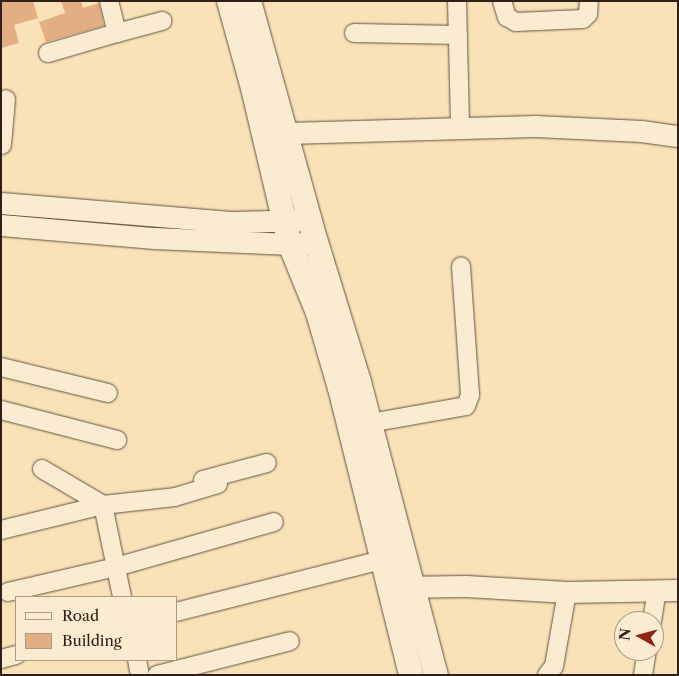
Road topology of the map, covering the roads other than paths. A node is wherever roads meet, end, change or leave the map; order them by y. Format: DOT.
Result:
graph roads {
  1 [pos="109,1"];
  2 [pos="228,1"];
  3 [pos="249,1"];
  4 [pos="457,1"];
  5 [pos="502,1"];
  6 [pos="589,1"];
  7 [pos="162,21"];
  8 [pos="117,33"];
  9 [pos="354,33"];
  10 [pos="458,35"];
  11 [pos="48,53"];
  12 [pos="6,99"];
  13 [pos="2,125"];
  14 [pos="460,126"];
  15 [pos="287,133"];
  16 [pos="678,136"];
  17 [pos="2,145"];
  18 [pos="1,203"];
  19 [pos="2,230"];
  20 [pos="313,231"];
  21 [pos="287,234"];
  22 [pos="461,266"];
  23 [pos="1,367"];
  24 [pos="108,393"];
  25 [pos="1,410"];
  26 [pos="370,423"];
  27 [pos="117,440"];
  28 [pos="267,463"];
  29 [pos="42,469"];
  30 [pos="218,484"];
  31 [pos="103,505"];
  32 [pos="274,522"];
  33 [pos="1,530"];
  34 [pos="382,560"];
  35 [pos="116,567"];
  36 [pos="400,588"];
  37 [pos="657,590"];
  38 [pos="678,590"];
  39 [pos="8,592"];
  40 [pos="567,592"];
  41 [pos="122,596"];
  42 [pos="178,611"];
  43 [pos="654,611"];
  44 [pos="290,641"];
  45 [pos="15,654"];
  46 [pos="1,658"];
  47 [pos="136,661"];
  48 [pos="645,661"];
  49 [pos="551,672"];
  50 [pos="140,675"];
  51 [pos="157,675"];
  52 [pos="410,675"];
  53 [pos="436,675"];
  54 [pos="643,675"];
  1 -- 8 [label="street"];
  2 -- 21 [label="main road"];
  3 -- 15 [label="main road"];
  4 -- 10 [label="street"];
  5 -- 6 [label="street"];
  7 -- 8 [label="street"];
  8 -- 11 [label="street"];
  9 -- 10 [label="street"];
  10 -- 14 [label="street"];
  12 -- 13 [label="street"];
  13 -- 17 [label="street"];
  14 -- 15 [label="street"];
  14 -- 16 [label="street"];
  15 -- 20 [label="main road"];
  18 -- 21 [label="street"];
  19 -- 21 [label="street"];
  20 -- 21 [label="street"];
  20 -- 26 [label="main road"];
  21 -- 34 [label="main road"];
  22 -- 26 [label="street"];
  23 -- 24 [label="street"];
  25 -- 27 [label="street"];
  26 -- 36 [label="main road"];
  28 -- 31 [label="street"];
  29 -- 31 [label="street"];
  30 -- 31 [label="street"];
  31 -- 33 [label="street"];
  31 -- 35 [label="street"];
  32 -- 35 [label="street"];
  34 -- 36 [label="main road"];
  34 -- 42 [label="street"];
  35 -- 39 [label="street"];
  35 -- 41 [label="street"];
  36 -- 40 [label="street"];
  36 -- 52 [label="main road"];
  36 -- 53 [label="main road"];
  37 -- 38 [label="street"];
  37 -- 40 [label="street"];
  37 -- 43 [label="street"];
  40 -- 49 [label="street"];
  44 -- 51 [label="street"];
  45 -- 46 [label="street"];
  47 -- 50 [label="street"];
  48 -- 54 [label="street"];
}
